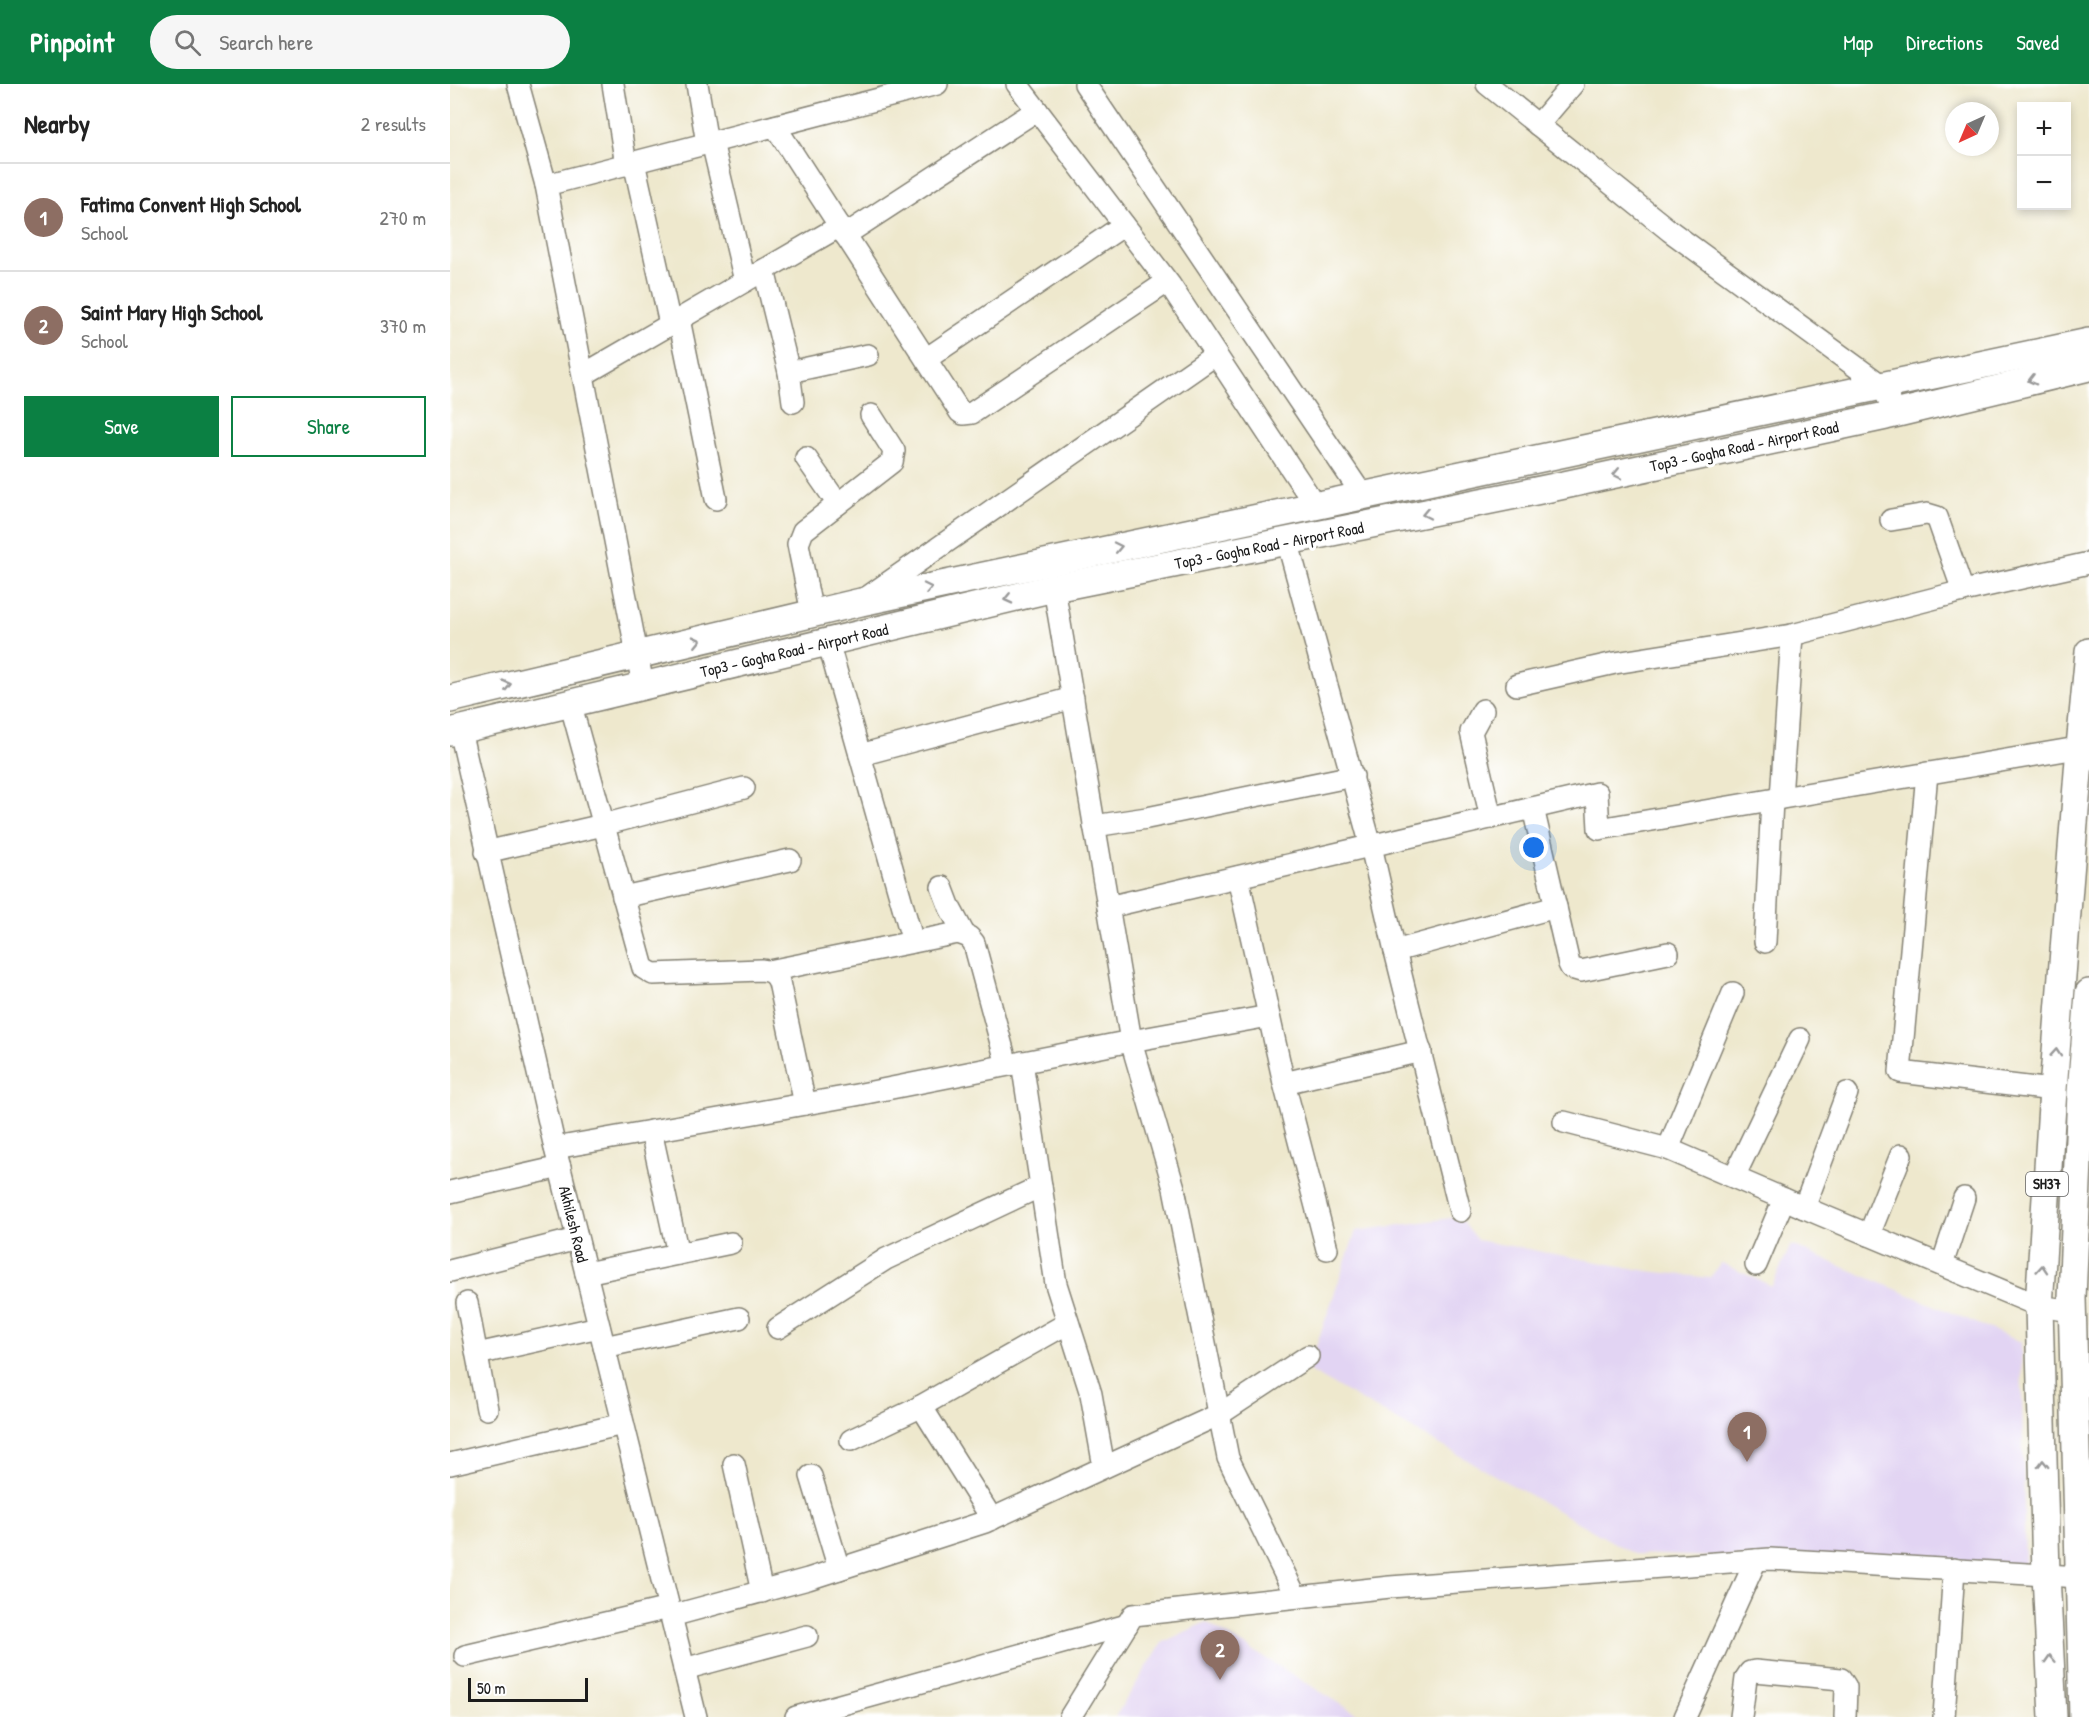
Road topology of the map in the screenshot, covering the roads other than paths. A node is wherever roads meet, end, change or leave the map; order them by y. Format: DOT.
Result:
graph roads {
  1 [pos="518,84"];
  2 [pos="613,84"];
  3 [pos="697,84"];
  4 [pos="937,84"];
  5 [pos="1017,84"];
  6 [pos="1085,84"];
  7 [pos="1487,84"];
  8 [pos="1573,84"];
  9 [pos="1037,110"];
  10 [pos="1538,125"];
  11 [pos="775,126"];
  12 [pos="710,143"];
  13 [pos="630,163"];
  14 [pos="546,185"];
  15 [pos="1124,225"];
  16 [pos="842,231"];
  17 [pos="764,270"];
  18 [pos="745,281"];
  19 [pos="1167,282"];
  20 [pos="674,322"];
  21 [pos="2089,342"];
  22 [pos="868,355"];
  23 [pos="1215,355"];
  24 [pos="926,360"];
  25 [pos="2089,367"];
  26 [pos="789,372"];
  27 [pos="583,375"];
  28 [pos="1881,385"];
  29 [pos="793,402"];
  30 [pos="1896,413"];
  31 [pos="871,415"];
  32 [pos="806,458"];
  33 [pos="1363,496"];
  34 [pos="716,499"];
  35 [pos="838,504"];
  36 [pos="1315,505"];
  37 [pos="1891,520"];
  38 [pos="1287,540"];
  39 [pos="2089,563"];
  40 [pos="1054,588"];
  41 [pos="1963,591"];
  42 [pos="861,602"];
  43 [pos="812,613"];
  44 [pos="1792,635"];
  45 [pos="828,642"];
  46 [pos="2089,652"];
  47 [pos="638,655"];
  48 [pos="643,685"];
  49 [pos="1517,685"];
  50 [pos="1073,698"];
  51 [pos="450,699"];
  52 [pos="570,702"];
  53 [pos="1483,710"];
  54 [pos="455,731"];
  55 [pos="2084,746"];
  56 [pos="860,755"];
  57 [pos="1927,773"];
  58 [pos="1353,776"];
  59 [pos="744,788"];
  60 [pos="1777,799"];
  61 [pos="1533,808"];
  62 [pos="1491,818"];
  63 [pos="603,825"];
  64 [pos="1094,826"];
  65 [pos="1371,846"];
  66 [pos="486,852"];
  67 [pos="789,860"];
  68 [pos="1238,877"];
  69 [pos="942,887"];
  70 [pos="622,897"];
  71 [pos="1108,907"];
  72 [pos="1556,907"];
  73 [pos="964,934"];
  74 [pos="913,942"];
  75 [pos="1765,942"];
  76 [pos="1395,951"];
  77 [pos="1668,953"];
  78 [pos="769,971"];
  79 [pos="1733,993"];
  80 [pos="2089,993"];
  81 [pos="1269,1016"];
  82 [pos="1800,1039"];
  83 [pos="1131,1041"];
  84 [pos="1421,1051"];
  85 [pos="1015,1064"];
  86 [pos="1284,1083"];
  87 [pos="2053,1090"];
  88 [pos="1847,1093"];
  89 [pos="805,1104"];
  90 [pos="1564,1122"];
  91 [pos="651,1131"];
  92 [pos="1668,1149"];
  93 [pos="1901,1155"];
  94 [pos="557,1157"];
  95 [pos="1734,1177"];
  96 [pos="1041,1186"];
  97 [pos="450,1192"];
  98 [pos="1964,1198"];
  99 [pos="1784,1199"];
  100 [pos="1804,1208"];
  101 [pos="1460,1210"];
  102 [pos="1869,1235"];
  103 [pos="578,1239"];
  104 [pos="731,1243"];
  105 [pos="1327,1249"];
  106 [pos="678,1254"];
  107 [pos="1942,1265"];
  108 [pos="1756,1266"];
  109 [pos="450,1271"];
  110 [pos="586,1273"];
  111 [pos="467,1303"];
  112 [pos="2040,1306"];
  113 [pos="2072,1311"];
  114 [pos="738,1318"];
  115 [pos="1068,1323"];
  116 [pos="778,1328"];
  117 [pos="602,1337"];
  118 [pos="477,1354"];
  119 [pos="2081,1355"];
  120 [pos="1308,1356"];
  121 [pos="921,1406"];
  122 [pos="487,1409"];
  123 [pos="1220,1414"];
  124 [pos="623,1424"];
  125 [pos="851,1440"];
  126 [pos="2082,1441"];
  127 [pos="450,1464"];
  128 [pos="734,1464"];
  129 [pos="1104,1467"];
  130 [pos="811,1476"];
  131 [pos="992,1519"];
  132 [pos="2084,1543"];
  133 [pos="1756,1560"];
  134 [pos="839,1569"];
  135 [pos="1954,1569"];
  136 [pos="2046,1574"];
  137 [pos="2080,1577"];
  138 [pos="762,1592"];
  139 [pos="1296,1597"];
  140 [pos="670,1612"];
  141 [pos="1127,1625"];
  142 [pos="807,1636"];
  143 [pos="465,1656"];
  144 [pos="684,1669"];
  145 [pos="803,1716"];
  146 [pos="696,1717"];
  147 [pos="1070,1717"];
  148 [pos="1686,1717"];
  149 [pos="1741,1717"];
  150 [pos="1845,1717"];
  151 [pos="1944,1717"];
  152 [pos="2053,1717"];
  153 [pos="2083,1717"];
  1 -- 14 [label="street"];
  2 -- 13 [label="street"];
  3 -- 12 [label="street"];
  4 -- 11 [label="street"];
  5 -- 9 [label="street"];
  6 -- 33 [label="street"];
  7 -- 10 [label="street"];
  8 -- 10 [label="street"];
  9 -- 15 [label="street"];
  9 -- 16 [label="street"];
  10 -- 28 [label="street"];
  11 -- 12 [label="street"];
  11 -- 16 [label="street"];
  12 -- 13 [label="street"];
  12 -- 18 [label="street"];
  13 -- 14 [label="street"];
  13 -- 20 [label="street"];
  14 -- 27 [label="street"];
  15 -- 19 [label="street"];
  15 -- 24 [label="street"];
  16 -- 17 [label="street"];
  16 -- 24 [label="street"];
  17 -- 18 [label="street"];
  17 -- 26 [label="street"];
  18 -- 20 [label="street"];
  19 -- 23 [label="street"];
  19 -- 24 [label="street"];
  20 -- 27 [label="street"];
  20 -- 34 [label="street"];
  21 -- 28 [label="main road, Top3 - Gogha Road - Airport Road"];
  22 -- 26 [label="street"];
  23 -- 36 [label="street"];
  23 -- 42 [label="street"];
  25 -- 30 [label="main road, Top3 - Gogha Road - Airport Road, one-way"];
  26 -- 29 [label="street"];
  27 -- 47 [label="street"];
  28 -- 30 [label="street"];
  28 -- 33 [label="main road, Top3 - Gogha Road - Airport Road"];
  30 -- 38 [label="main road, Top3 - Gogha Road - Airport Road, one-way"];
  31 -- 35 [label="street"];
  32 -- 35 [label="street"];
  33 -- 36 [label="main road, Top3 - Gogha Road - Airport Road"];
  35 -- 43 [label="street"];
  42 -- 36 [label="main road, Top3 - Gogha Road - Airport Road, one-way"];
  37 -- 41 [label="street"];
  38 -- 40 [label="main road, Top3 - Gogha Road - Airport Road"];
  38 -- 58 [label="street"];
  39 -- 41 [label="street"];
  40 -- 45 [label="main road, Top3 - Gogha Road - Airport Road, one-way"];
  40 -- 50 [label="street"];
  41 -- 44 [label="street"];
  42 -- 43 [label="main road, Top3 - Gogha Road - Airport Road"];
  47 -- 43 [label="main road, Top3 - Gogha Road - Airport Road, one-way"];
  44 -- 49 [label="street"];
  44 -- 60 [label="street"];
  45 -- 48 [label="main road, Top3 - Gogha Road - Airport Road"];
  45 -- 56 [label="street"];
  46 -- 55 [label="main road, SH37"];
  47 -- 48 [label="street"];
  51 -- 47 [label="main road, Top3 - Gogha Road - Airport Road, one-way"];
  48 -- 52 [label="main road, Top3 - Gogha Road - Airport Road"];
  50 -- 56 [label="street"];
  50 -- 64 [label="street"];
  52 -- 54 [label="main road, Top3 - Gogha Road - Airport Road"];
  52 -- 63 [label="street"];
  53 -- 62 [label="street"];
  54 -- 66 [label="street, Akhilesh Road"];
  55 -- 57 [label="street"];
  87 -- 55 [label="main road, SH37, one-way"];
  56 -- 74 [label="street"];
  57 -- 60 [label="street"];
  57 -- 87 [label="street"];
  58 -- 64 [label="street"];
  58 -- 65 [label="street"];
  59 -- 63 [label="street"];
  60 -- 61 [label="street"];
  60 -- 75 [label="street"];
  61 -- 62 [label="street"];
  61 -- 72 [label="street"];
  62 -- 65 [label="street"];
  63 -- 66 [label="street"];
  63 -- 70 [label="street"];
  64 -- 71 [label="street"];
  65 -- 68 [label="street"];
  65 -- 76 [label="street"];
  66 -- 94 [label="street, Akhilesh Road"];
  67 -- 70 [label="street"];
  68 -- 71 [label="street"];
  68 -- 81 [label="street"];
  69 -- 73 [label="street"];
  70 -- 78 [label="street"];
  71 -- 83 [label="street"];
  72 -- 76 [label="street"];
  72 -- 77 [label="street"];
  73 -- 74 [label="street"];
  73 -- 85 [label="street"];
  74 -- 78 [label="street"];
  76 -- 84 [label="street"];
  78 -- 89 [label="street"];
  79 -- 92 [label="street"];
  80 -- 113 [label="main road, SH37"];
  81 -- 83 [label="street"];
  81 -- 86 [label="street"];
  82 -- 95 [label="street"];
  83 -- 85 [label="street"];
  83 -- 123 [label="street"];
  84 -- 86 [label="street"];
  84 -- 101 [label="street"];
  85 -- 89 [label="street"];
  85 -- 96 [label="street"];
  86 -- 105 [label="street"];
  112 -- 87 [label="main road, SH37, one-way"];
  88 -- 100 [label="street"];
  89 -- 91 [label="street"];
  90 -- 92 [label="street"];
  91 -- 94 [label="street"];
  91 -- 106 [label="street"];
  92 -- 95 [label="street"];
  93 -- 102 [label="street"];
  94 -- 97 [label="street"];
  94 -- 103 [label="street, Akhilesh Road"];
  95 -- 99 [label="street"];
  96 -- 115 [label="street"];
  96 -- 116 [label="street"];
  98 -- 107 [label="street"];
  99 -- 100 [label="street"];
  99 -- 108 [label="street"];
  100 -- 102 [label="street"];
  102 -- 107 [label="street"];
  103 -- 109 [label="street"];
  103 -- 110 [label="street, Akhilesh Road"];
  104 -- 106 [label="street"];
  106 -- 110 [label="street"];
  107 -- 112 [label="street"];
  110 -- 117 [label="street, Akhilesh Road"];
  111 -- 118 [label="street"];
  112 -- 113 [label="street"];
  136 -- 112 [label="main road, SH37, one-way"];
  113 -- 119 [label="main road, SH37"];
  114 -- 117 [label="street"];
  115 -- 121 [label="street"];
  115 -- 129 [label="street"];
  117 -- 118 [label="street"];
  117 -- 124 [label="street, Akhilesh Road"];
  118 -- 122 [label="street"];
  119 -- 126 [label="main road, SH37"];
  120 -- 123 [label="street"];
  121 -- 125 [label="street"];
  121 -- 131 [label="street"];
  123 -- 129 [label="street"];
  123 -- 139 [label="street"];
  124 -- 127 [label="street"];
  124 -- 140 [label="street, Akhilesh Road"];
  126 -- 132 [label="main road, SH37"];
  128 -- 138 [label="street"];
  129 -- 131 [label="street"];
  130 -- 134 [label="street"];
  131 -- 134 [label="street"];
  132 -- 137 [label="main road, SH37"];
  133 -- 135 [label="street"];
  133 -- 139 [label="street"];
  133 -- 148 [label="street"];
  134 -- 138 [label="street"];
  135 -- 136 [label="street"];
  135 -- 151 [label="street"];
  136 -- 137 [label="street"];
  152 -- 136 [label="main road, SH37, one-way"];
  137 -- 153 [label="main road, SH37"];
  138 -- 140 [label="street"];
  139 -- 141 [label="street"];
  140 -- 143 [label="street"];
  140 -- 144 [label="street, Akhilesh Road"];
  141 -- 145 [label="street"];
  141 -- 147 [label="street"];
  142 -- 144 [label="street"];
  144 -- 146 [label="street, Akhilesh Road"];
  149 -- 150 [label="street"];
}
